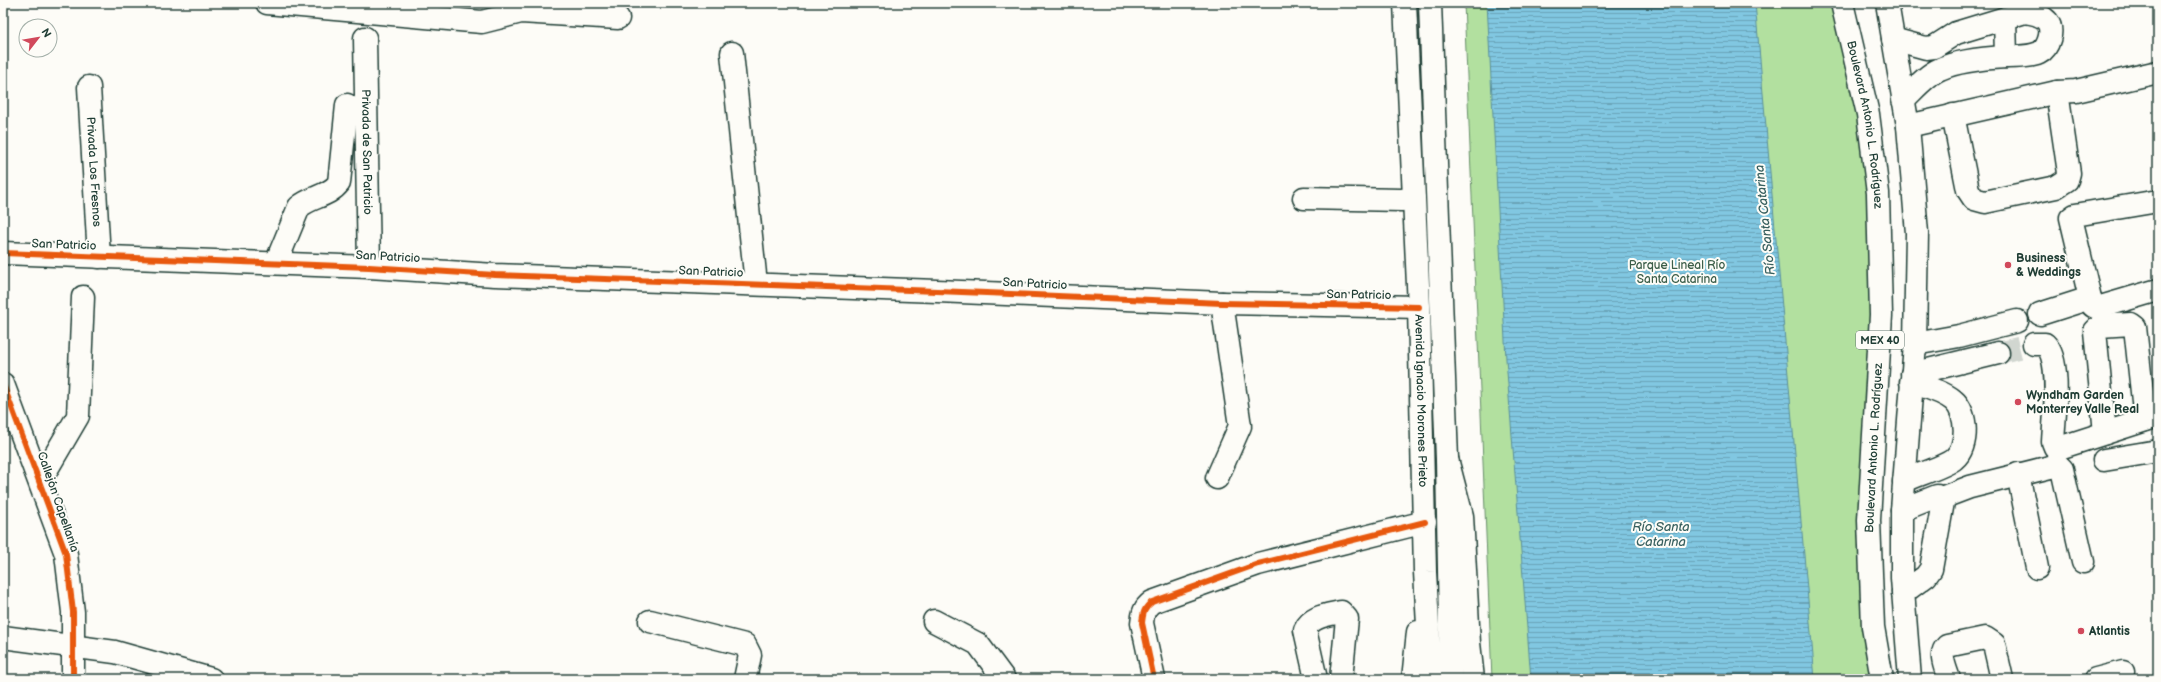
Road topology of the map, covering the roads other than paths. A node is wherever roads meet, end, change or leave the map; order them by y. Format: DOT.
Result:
graph roads {
  1 [pos="267,3"];
  2 [pos="1405,3"];
  3 [pos="1430,3"];
  4 [pos="1842,3"];
  5 [pos="1887,3"];
  6 [pos="618,18"];
  7 [pos="2005,18"];
  8 [pos="365,38"];
  9 [pos="1893,39"];
  10 [pos="1934,47"];
  11 [pos="732,53"];
  12 [pos="2006,57"];
  13 [pos="1941,68"];
  14 [pos="2158,72"];
  15 [pos="89,87"];
  16 [pos="2057,92"];
  17 [pos="1903,100"];
  18 [pos="347,105"];
  19 [pos="1953,115"];
  20 [pos="1908,126"];
  21 [pos="1304,198"];
  22 [pos="1414,199"];
  23 [pos="2158,201"];
  24 [pos="3,253"];
  25 [pos="99,257"];
  26 [pos="276,263"];
  27 [pos="369,267"];
  28 [pos="756,284"];
  29 [pos="2158,290"];
  30 [pos="83,297"];
  31 [pos="2090,298"];
  32 [pos="1222,303"];
  33 [pos="1419,307"];
  34 [pos="2040,314"];
  35 [pos="2017,321"];
  36 [pos="1959,336"];
  37 [pos="1915,344"];
  38 [pos="2034,344"];
  39 [pos="1998,353"];
  40 [pos="1959,362"];
  41 [pos="1912,378"];
  42 [pos="3,384"];
  43 [pos="2152,418"];
  44 [pos="2105,433"];
  45 [pos="2158,451"];
  46 [pos="1447,459"];
  47 [pos="2104,460"];
  48 [pos="2018,474"];
  49 [pos="1217,478"];
  50 [pos="1904,480"];
  51 [pos="40,481"];
  52 [pos="1941,498"];
  53 [pos="1902,510"];
  54 [pos="1425,522"];
  55 [pos="2083,562"];
  56 [pos="2037,568"];
  57 [pos="1425,572"];
  58 [pos="1903,593"];
  59 [pos="650,621"];
  60 [pos="934,621"];
  61 [pos="1873,627"];
  62 [pos="3,637"];
  63 [pos="73,647"];
  64 [pos="2123,672"];
  65 [pos="73,679"];
  66 [pos="211,679"];
  67 [pos="745,679"];
  68 [pos="1004,679"];
  69 [pos="1154,679"];
  70 [pos="1316,679"];
  71 [pos="1341,679"];
  72 [pos="1413,679"];
  73 [pos="1431,679"];
  74 [pos="1451,679"];
  75 [pos="1473,679"];
  76 [pos="1869,679"];
  77 [pos="1882,679"];
  78 [pos="1910,679"];
  79 [pos="1949,679"];
  80 [pos="2002,679"];
  81 [pos="2096,679"];
  1 -- 6 [label="main road"];
  2 -- 22 [label="main road, Avenida Ignacio Morones Prieto"];
  3 -- 46 [label="main road, Avenida Ignacio Morones Prieto"];
  4 -- 61 [label="main road, Boulevard Antonio L. Rodríguez / MEX 40"];
  5 -- 9 [label="main road, MEX 40"];
  7 -- 10 [label="main road"];
  7 -- 12 [label="main road"];
  7 -- 12 [label="main road"];
  8 -- 27 [label="main road, Privada de San Patricio"];
  9 -- 10 [label="main road"];
  9 -- 17 [label="main road, MEX 40"];
  10 -- 13 [label="main road"];
  11 -- 28 [label="main road"];
  12 -- 13 [label="main road"];
  13 -- 17 [label="main road"];
  14 -- 16 [label="main road"];
  15 -- 25 [label="main road, Privada Los Fresnos"];
  16 -- 19 [label="main road"];
  16 -- 19 [label="main road"];
  17 -- 20 [label="main road, MEX 40"];
  18 -- 26 [label="main road"];
  19 -- 20 [label="main road"];
  20 -- 37 [label="main road, MEX 40"];
  21 -- 22 [label="main road"];
  22 -- 33 [label="main road, Avenida Ignacio Morones Prieto"];
  23 -- 31 [label="main road"];
  24 -- 25 [label="main road, San Patricio"];
  25 -- 26 [label="main road, San Patricio"];
  26 -- 27 [label="main road, San Patricio"];
  27 -- 28 [label="main road, San Patricio"];
  28 -- 32 [label="main road, San Patricio"];
  29 -- 31 [label="main road"];
  30 -- 51 [label="main road"];
  31 -- 34 [label="main road"];
  32 -- 33 [label="main road, San Patricio"];
  32 -- 49 [label="main road"];
  33 -- 54 [label="main road, Avenida Ignacio Morones Prieto"];
  35 -- 36 [label="main road"];
  36 -- 37 [label="main road"];
  36 -- 40 [label="main road"];
  37 -- 41 [label="main road, MEX 40"];
  38 -- 44 [label="main road"];
  39 -- 40 [label="main road"];
  40 -- 41 [label="main road"];
  41 -- 50 [label="main road, MEX 40"];
  41 -- 50 [label="main road"];
  42 -- 51 [label="main road, Callejón Capellanía"];
  43 -- 44 [label="main road"];
  43 -- 44 [label="main road"];
  45 -- 47 [label="main road"];
  46 -- 74 [label="main road, Avenida Ignacio Morones Prieto"];
  46 -- 75 [label="main road"];
  48 -- 52 [label="main road"];
  48 -- 55 [label="main road"];
  48 -- 56 [label="main road"];
  50 -- 53 [label="main road, MEX 40"];
  51 -- 63 [label="main road, Callejón Capellanía"];
  52 -- 53 [label="main road"];
  52 -- 58 [label="main road"];
  53 -- 58 [label="main road, MEX 40"];
  54 -- 57 [label="main road, Avenida Ignacio Morones Prieto"];
  54 -- 69 [label="main road"];
  57 -- 72 [label="main road"];
  57 -- 73 [label="main road, Avenida Ignacio Morones Prieto"];
  58 -- 78 [label="main road, MEX 40"];
  59 -- 67 [label="main road"];
  60 -- 68 [label="main road"];
  61 -- 76 [label="main road"];
  61 -- 77 [label="main road, Boulevard Antonio L. Rodríguez / MEX 40"];
  62 -- 63 [label="main road"];
  63 -- 65 [label="main road, Callejón Capellanía"];
  63 -- 66 [label="main road"];
  64 -- 81 [label="main road"];
  70 -- 71 [label="main road"];
  79 -- 80 [label="main road"];
}
